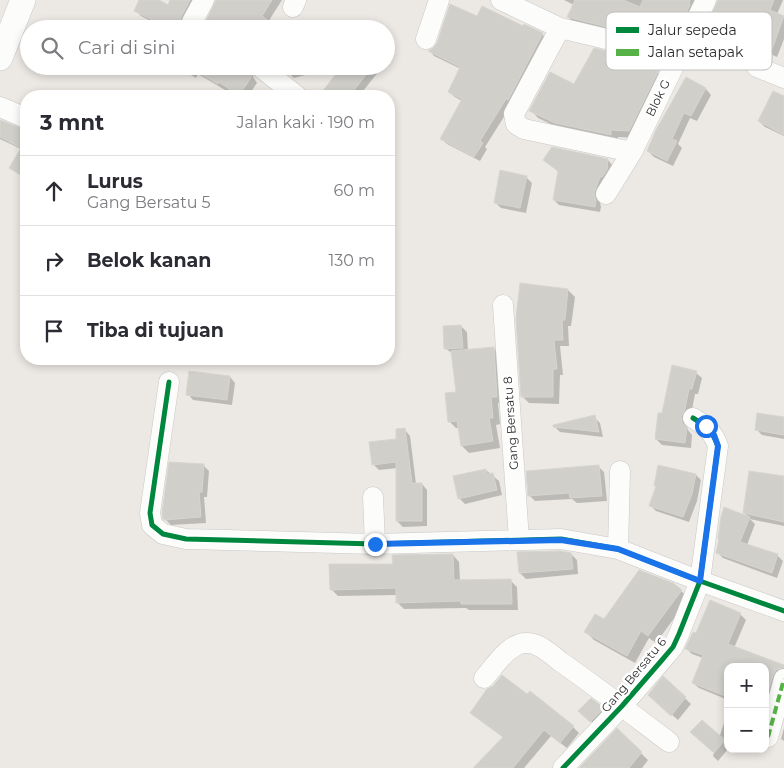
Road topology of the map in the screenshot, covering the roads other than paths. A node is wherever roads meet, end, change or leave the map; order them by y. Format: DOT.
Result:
graph roads {
  1 [pos="23,0"];
  2 [pos="204,0"];
  3 [pos="439,0"];
  4 [pos="500,0"];
  5 [pos="706,0"];
  6 [pos="700,12"];
  7 [pos="193,20"];
  8 [pos="560,28"];
  9 [pos="426,39"];
  10 [pos="606,39"];
  11 [pos="0,58"];
  12 [pos="671,70"];
  13 [pos="764,70"];
  14 [pos="270,75"];
  15 [pos="784,78"];
  16 [pos="289,90"];
  17 [pos="0,107"];
  18 [pos="20,115"];
  19 [pos="632,152"];
  20 [pos="606,194"];
  21 [pos="503,305"];
  22 [pos="169,382"];
  23 [pos="693,418"];
  24 [pos="620,471"];
  25 [pos="373,497"];
  26 [pos="519,540"];
  27 [pos="375,544"];
  28 [pos="618,549"];
  29 [pos="700,581"];
  30 [pos="784,610"];
  31 [pos="484,678"];
  32 [pos="784,679"];
  33 [pos="622,706"];
  34 [pos="769,733"];
  35 [pos="669,742"];
  36 [pos="563,768"];
  1 -- 11 [label="street"];
  2 -- 7 [label="street"];
  3 -- 9 [label="street"];
  4 -- 8 [label="street"];
  5 -- 6 [label="street, Blok G"];
  8 -- 10 [label="street"];
  8 -- 19 [label="street"];
  12 -- 19 [label="street, Blok G"];
  13 -- 15 [label="street"];
  14 -- 16 [label="street"];
  17 -- 18 [label="street"];
  19 -- 20 [label="street, Blok G"];
  21 -- 26 [label="street, Gang Bersatu 8"];
  22 -- 27 [label="street"];
  23 -- 29 [label="street, Gang Bersatu 6"];
  24 -- 28 [label="street"];
  25 -- 27 [label="street"];
  26 -- 27 [label="street"];
  26 -- 28 [label="street"];
  28 -- 29 [label="street"];
  29 -- 30 [label="street"];
  29 -- 33 [label="street, Gang Bersatu 6"];
  31 -- 33 [label="street"];
  32 -- 34 [label="street"];
  33 -- 35 [label="street"];
  33 -- 36 [label="street, Gang Bersatu 6"];
}
